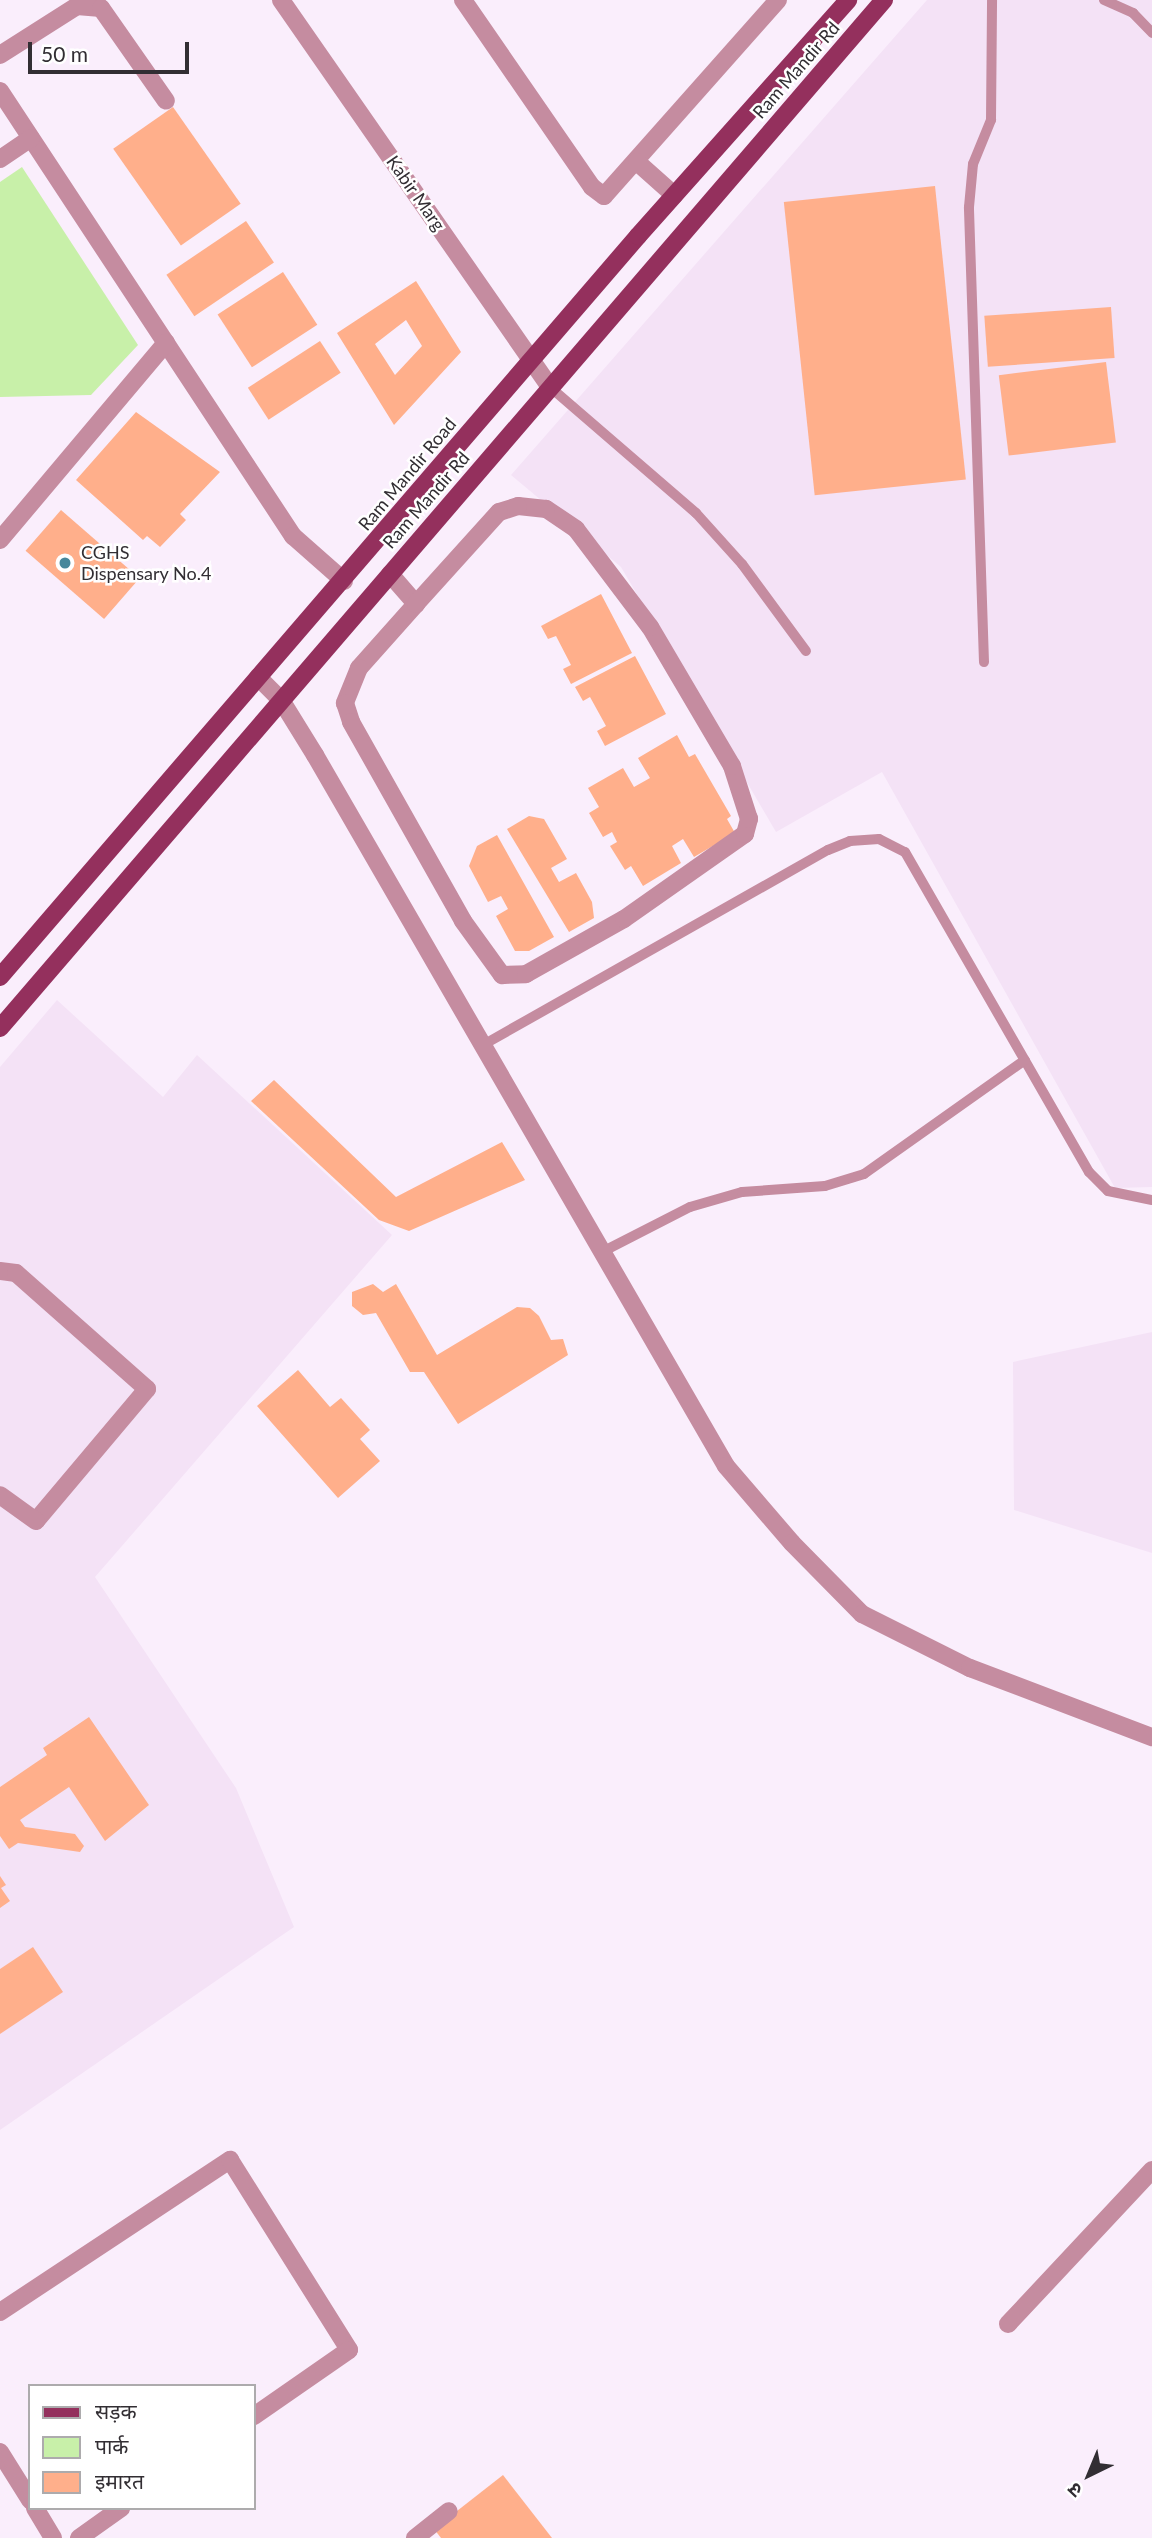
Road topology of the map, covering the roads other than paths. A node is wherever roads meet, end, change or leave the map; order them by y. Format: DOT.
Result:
graph roads {
  1 [pos="281,0"];
  2 [pos="463,0"];
  3 [pos="778,0"];
  4 [pos="848,0"];
  5 [pos="884,0"];
  6 [pos="992,0"];
  7 [pos="1104,0"];
  8 [pos="1152,33"];
  9 [pos="0,55"];
  10 [pos="0,91"];
  11 [pos="166,102"];
  12 [pos="31,138"];
  13 [pos="0,159"];
  14 [pos="637,162"];
  15 [pos="674,195"];
  16 [pos="697,216"];
  17 [pos="166,343"];
  18 [pos="532,360"];
  19 [pos="550,387"];
  20 [pos="0,540"];
  21 [pos="390,574"];
  22 [pos="344,581"];
  23 [pos="416,604"];
  24 [pos="806,651"];
  25 [pos="984,662"];
  26 [pos="258,677"];
  27 [pos="281,700"];
  28 [pos="0,977"];
  29 [pos="0,1028"];
  30 [pos="483,1045"];
  31 [pos="1025,1060"];
  32 [pos="1152,1200"];
  33 [pos="602,1252"];
  34 [pos="0,1271"];
  35 [pos="0,1496"];
  36 [pos="1152,1737"];
  37 [pos="1152,2170"];
  38 [pos="0,2312"];
  39 [pos="1008,2325"];
  40 [pos="256,2415"];
  41 [pos="0,2452"];
  42 [pos="28,2497"];
  43 [pos="36,2510"];
  44 [pos="118,2510"];
  45 [pos="449,2511"];
  46 [pos="53,2538"];
  47 [pos="79,2538"];
  48 [pos="415,2538"];
  1 -- 18 [label="street, Kabir Marg"];
  2 -- 14 [label="street"];
  3 -- 14 [label="street"];
  4 -- 15 [label="main road, Ram Mandir Road"];
  5 -- 16 [label="main road, Ram Mandir Rd"];
  6 -- 25 [label="lane"];
  7 -- 8 [label="lane"];
  9 -- 11 [label="street"];
  10 -- 12 [label="street"];
  12 -- 13 [label="street"];
  12 -- 17 [label="street"];
  14 -- 15 [label="street"];
  15 -- 16 [label="main road"];
  15 -- 18 [label="main road, Ram Mandir Road"];
  16 -- 19 [label="main road, Ram Mandir Rd"];
  17 -- 20 [label="street"];
  17 -- 22 [label="street"];
  18 -- 19 [label="street, Kabir Marg"];
  18 -- 22 [label="main road, Ram Mandir Road"];
  19 -- 21 [label="main road, Ram Mandir Rd"];
  19 -- 24 [label="lane"];
  21 -- 23 [label="street"];
  21 -- 27 [label="main road, Ram Mandir Rd"];
  22 -- 26 [label="main road, Ram Mandir Road"];
  23 -- 23 [label="street"];
  26 -- 27 [label="street"];
  26 -- 28 [label="main road, Ram Mandir Road"];
  27 -- 29 [label="main road, Ram Mandir Rd"];
  27 -- 30 [label="street"];
  30 -- 31 [label="lane"];
  30 -- 33 [label="street"];
  31 -- 32 [label="lane"];
  31 -- 33 [label="lane"];
  33 -- 36 [label="street"];
  34 -- 35 [label="street"];
  37 -- 39 [label="street"];
  38 -- 40 [label="street"];
  41 -- 42 [label="street"];
  43 -- 46 [label="street"];
  44 -- 47 [label="street"];
  45 -- 48 [label="street"];
}
